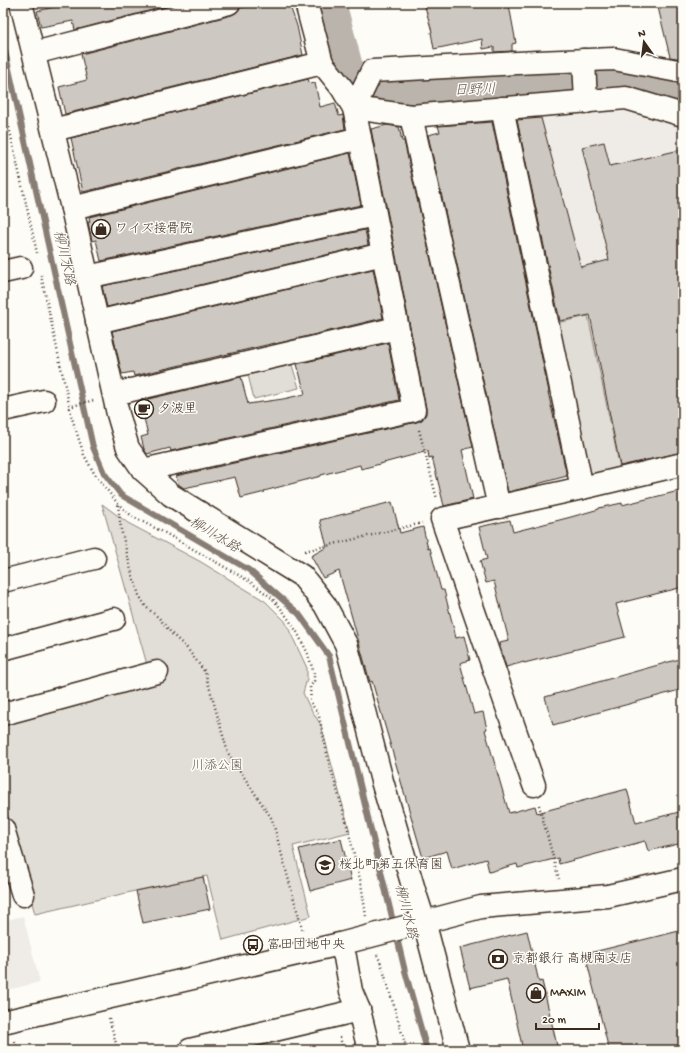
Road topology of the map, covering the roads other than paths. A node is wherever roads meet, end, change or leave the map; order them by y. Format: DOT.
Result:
graph roads {
  1 [pos="21,3"];
  2 [pos="229,3"];
  3 [pos="306,3"];
  4 [pos="34,54"];
  5 [pos="584,60"];
  6 [pos="322,63"];
  7 [pos="683,72"];
  8 [pos="586,102"];
  9 [pos="354,108"];
  10 [pos="502,108"];
  11 [pos="683,114"];
  12 [pos="411,116"];
  13 [pos="53,130"];
  14 [pos="360,138"];
  15 [pos="72,208"];
  16 [pos="375,215"];
  17 [pos="383,254"];
  18 [pos="87,277"];
  19 [pos="97,322"];
  20 [pos="397,328"];
  21 [pos="114,394"];
  22 [pos="44,401"];
  23 [pos="3,410"];
  24 [pos="683,464"];
  25 [pos="143,470"];
  26 [pos="582,488"];
  27 [pos="499,507"];
  28 [pos="94,558"];
  29 [pos="3,581"];
  30 [pos="114,619"];
  31 [pos="3,649"];
  32 [pos="157,672"];
  33 [pos="3,714"];
  34 [pos="534,785"];
  35 [pos="3,829"];
  36 [pos="683,879"];
  37 [pos="23,895"];
  38 [pos="420,922"];
  39 [pos="340,944"];
  40 [pos="359,1010"];
  41 [pos="3,1022"];
  42 [pos="190,1050"];
  43 [pos="369,1050"];
  44 [pos="458,1050"];
  1 -- 4 [label="street"];
  2 -- 4 [label="street"];
  3 -- 6 [label="street"];
  4 -- 13 [label="street"];
  5 -- 7 [label="street"];
  5 -- 8 [label="street"];
  5 -- 9 [label="street"];
  6 -- 9 [label="street"];
  6 -- 13 [label="street"];
  8 -- 10 [label="street"];
  8 -- 11 [label="street"];
  9 -- 12 [label="street"];
  9 -- 14 [label="street"];
  10 -- 12 [label="street"];
  10 -- 26 [label="street"];
  12 -- 27 [label="street"];
  13 -- 15 [label="street"];
  14 -- 15 [label="street"];
  14 -- 16 [label="street"];
  15 -- 18 [label="street"];
  16 -- 17 [label="street"];
  16 -- 18 [label="street"];
  17 -- 19 [label="street"];
  17 -- 20 [label="street"];
  18 -- 19 [label="street"];
  19 -- 21 [label="street"];
  20 -- 21 [label="street"];
  20 -- 25 [label="street"];
  21 -- 25 [label="street"];
  22 -- 23 [label="street"];
  24 -- 26 [label="street"];
  25 -- 38 [label="street"];
  26 -- 27 [label="street"];
  27 -- 34 [label="street"];
  28 -- 29 [label="street"];
  30 -- 31 [label="street"];
  32 -- 33 [label="street"];
  35 -- 37 [label="street"];
  36 -- 38 [label="street"];
  38 -- 39 [label="street"];
  38 -- 44 [label="street"];
  39 -- 40 [label="street"];
  39 -- 41 [label="street"];
  40 -- 42 [label="street"];
  40 -- 43 [label="street"];
}
